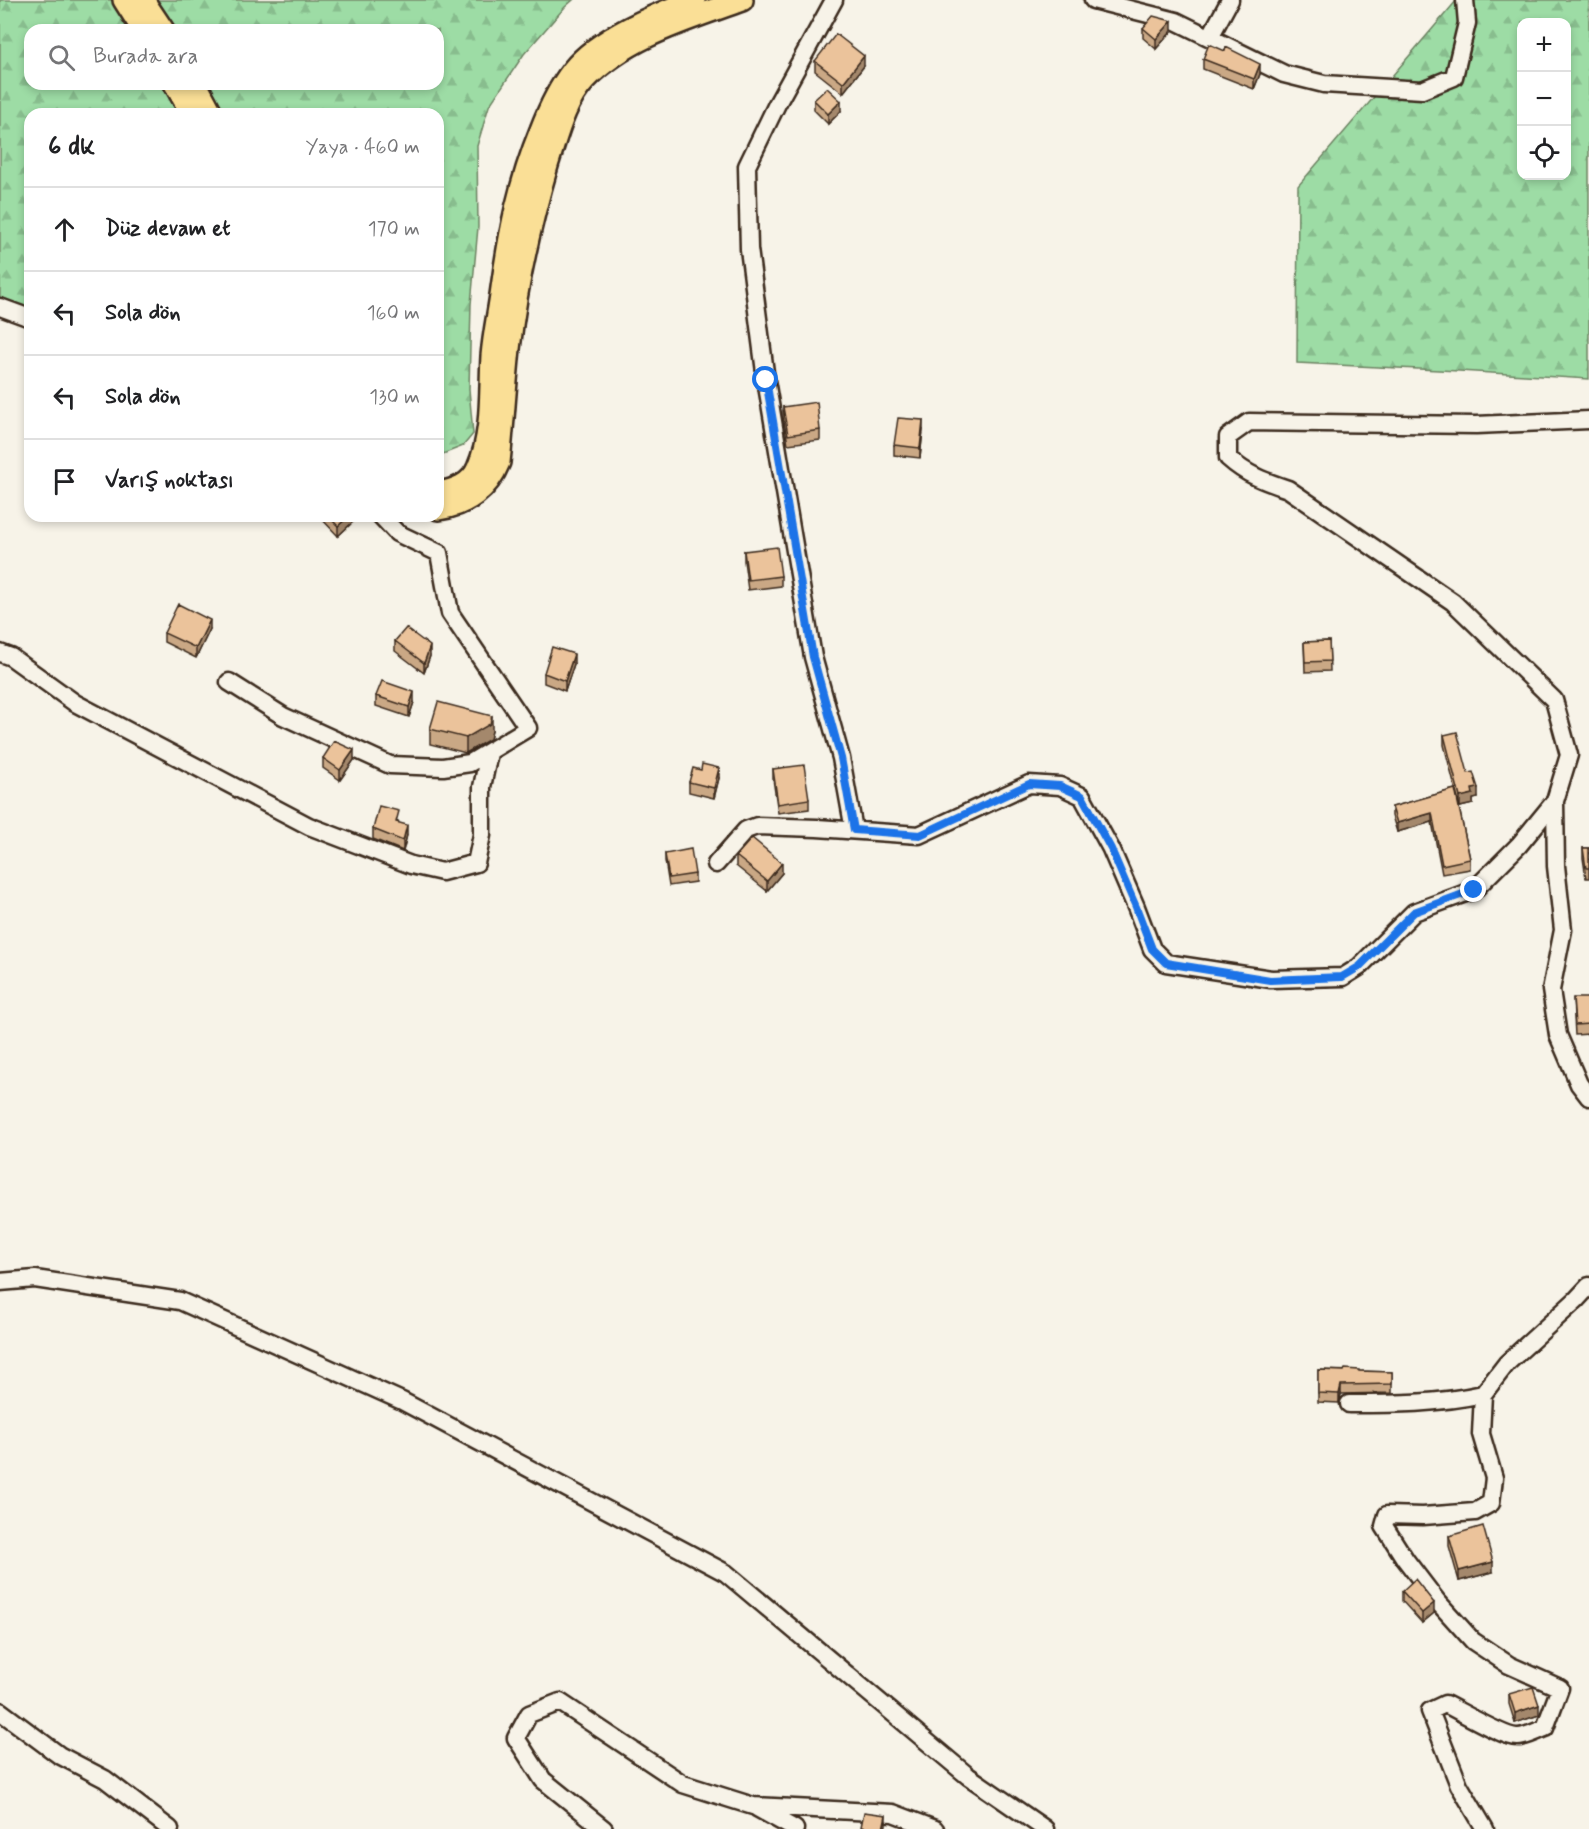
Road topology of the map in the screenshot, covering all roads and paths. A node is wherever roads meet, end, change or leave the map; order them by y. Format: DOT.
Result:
graph roads {
  1 [pos="124,0"];
  2 [pos="143,0"];
  3 [pos="694,0"];
  4 [pos="742,0"];
  5 [pos="834,0"];
  6 [pos="1093,0"];
  7 [pos="1230,0"];
  8 [pos="1465,0"];
  9 [pos="139,24"];
  10 [pos="159,24"];
  11 [pos="1210,37"];
  12 [pos="178,90"];
  13 [pos="199,90"];
  14 [pos="189,108"];
  15 [pos="210,108"];
  16 [pos="0,307"];
  17 [pos="24,316"];
  18 [pos="1589,420"];
  19 [pos="444,492"];
  20 [pos="444,507"];
  21 [pos="387,522"];
  22 [pos="0,653"];
  23 [pos="229,682"];
  24 [pos="489,753"];
  25 [pos="1555,801"];
  26 [pos="854,830"];
  27 [pos="716,864"];
  28 [pos="1589,1097"];
  29 [pos="0,1282"];
  30 [pos="1589,1286"];
  31 [pos="1483,1394"];
  32 [pos="1349,1404"];
  33 [pos="0,1711"];
  34 [pos="753,1806"];
  35 [pos="170,1829"];
  36 [pos="604,1829"];
  37 [pos="795,1829"];
  38 [pos="935,1829"];
  39 [pos="1045,1829"];
  40 [pos="1485,1829"];
  1 -- 9 [label="main road"];
  2 -- 10 [label="main road"];
  3 -- 19 [label="main road"];
  4 -- 20 [label="main road"];
  5 -- 26 [label="street"];
  6 -- 11 [label="street"];
  7 -- 11 [label="street"];
  8 -- 11 [label="street"];
  12 -- 14 [label="main road"];
  13 -- 15 [label="main road"];
  16 -- 17 [label="street"];
  18 -- 25 [label="street"];
  21 -- 24 [label="street"];
  22 -- 24 [label="street"];
  23 -- 24 [label="street"];
  25 -- 26 [label="street"];
  25 -- 28 [label="street"];
  26 -- 27 [label="street"];
  29 -- 39 [label="street"];
  30 -- 31 [label="street"];
  31 -- 32 [label="street"];
  31 -- 40 [label="street"];
  33 -- 35 [label="street"];
  34 -- 36 [label="street"];
  34 -- 37 [label="street"];
  34 -- 38 [label="street"];
}
